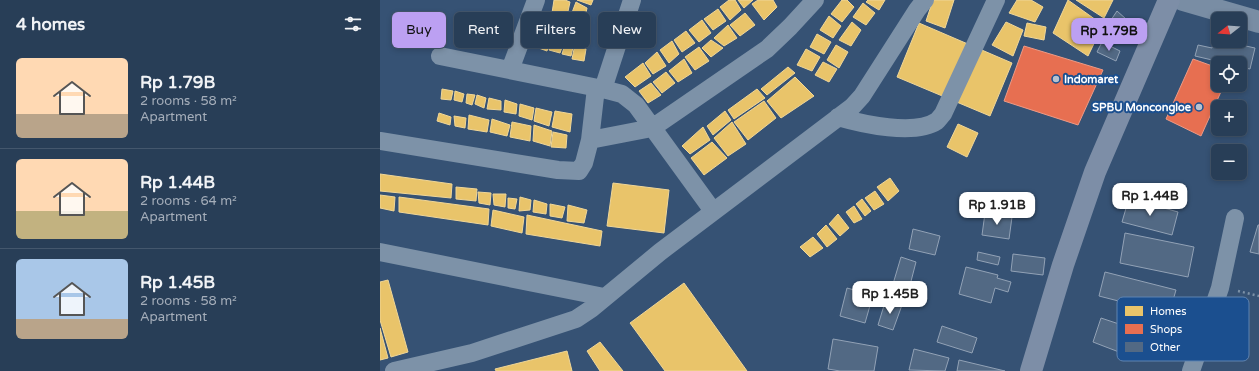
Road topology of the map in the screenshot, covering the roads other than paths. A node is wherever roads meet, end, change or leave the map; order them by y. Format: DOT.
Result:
graph roads {
  1 [pos="536,0"];
  2 [pos="632,0"];
  3 [pos="925,0"];
  4 [pos="996,0"];
  5 [pos="1169,0"];
  6 [pos="1183,0"];
  7 [pos="813,1"];
  8 [pos="1259,22"];
  9 [pos="440,56"];
  10 [pos="510,70"];
  11 [pos="600,88"];
  12 [pos="838,117"];
  13 [pos="652,128"];
  14 [pos="590,140"];
  15 [pos="380,141"];
  16 [pos="713,211"];
  17 [pos="1236,218"];
  18 [pos="380,252"];
  19 [pos="604,297"];
  20 [pos="1217,297"];
  21 [pos="1194,361"];
  22 [pos="394,371"];
  23 [pos="1031,371"];
  24 [pos="1191,371"];
  1 -- 10 [label="street"];
  2 -- 11 [label="street"];
  3 -- 12 [label="street"];
  4 -- 12 [label="street"];
  5 -- 23 [label="main road"];
  6 -- 8 [label="street"];
  7 -- 13 [label="street"];
  9 -- 10 [label="street"];
  10 -- 11 [label="street"];
  11 -- 13 [label="street"];
  11 -- 14 [label="street"];
  12 -- 16 [label="street"];
  13 -- 14 [label="street"];
  13 -- 16 [label="street"];
  14 -- 15 [label="street"];
  16 -- 19 [label="street"];
  17 -- 20 [label="street"];
  18 -- 19 [label="street"];
  19 -- 22 [label="street"];
  21 -- 24 [label="street"];
}
